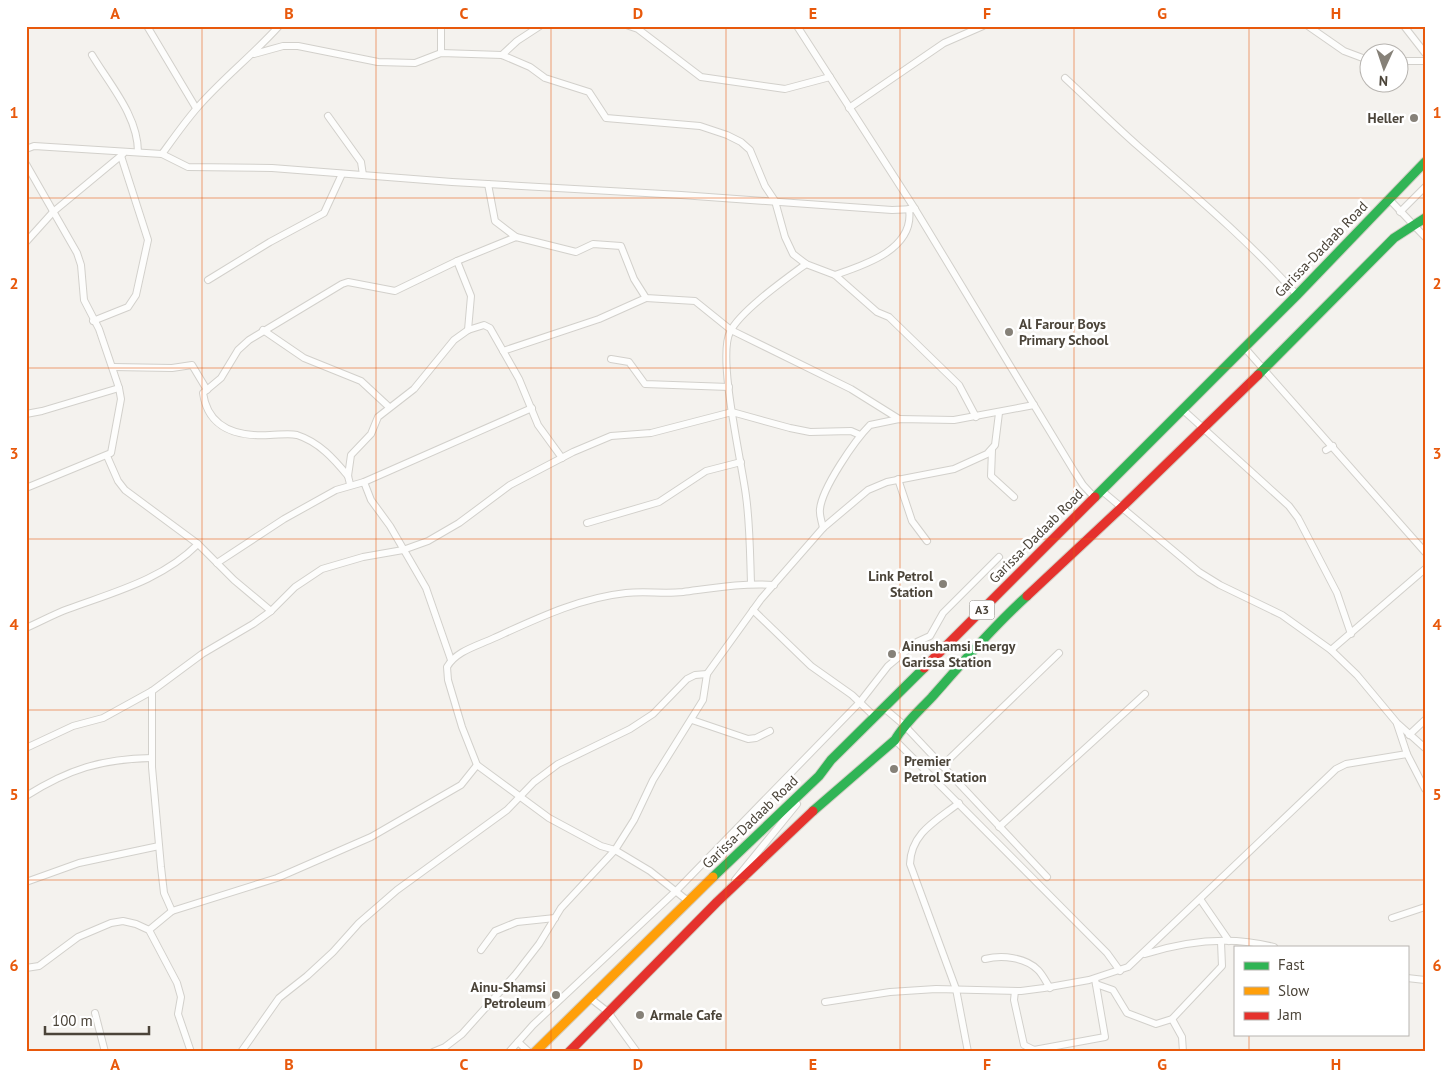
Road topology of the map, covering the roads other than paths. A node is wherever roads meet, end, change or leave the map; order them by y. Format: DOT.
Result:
graph roads {
  1 [pos="147,26"];
  2 [pos="278,26"];
  3 [pos="441,26"];
  4 [pos="540,26"];
  5 [pos="630,26"];
  6 [pos="797,26"];
  7 [pos="983,26"];
  8 [pos="1308,26"];
  9 [pos="1404,26"];
  10 [pos="441,53"];
  11 [pos="1425,53"];
  12 [pos="254,54"];
  13 [pos="92,55"];
  14 [pos="502,55"];
  15 [pos="1358,56"];
  16 [pos="1408,61"];
  17 [pos="1425,61"];
  18 [pos="830,77"];
  19 [pos="1065,78"];
  20 [pos="196,108"];
  21 [pos="849,108"];
  22 [pos="328,116"];
  23 [pos="26,149"];
  24 [pos="127,151"];
  25 [pos="138,152"];
  26 [pos="162,154"];
  27 [pos="121,156"];
  28 [pos="1425,162"];
  29 [pos="26,164"];
  30 [pos="342,174"];
  31 [pos="363,176"];
  32 [pos="488,184"];
  33 [pos="1425,187"];
  34 [pos="1389,199"];
  35 [pos="775,201"];
  36 [pos="912,209"];
  37 [pos="53,212"];
  38 [pos="1400,212"];
  39 [pos="1425,218"];
  40 [pos="1413,225"];
  41 [pos="1425,237"];
  42 [pos="516,238"];
  43 [pos="26,242"];
  44 [pos="457,261"];
  45 [pos="806,264"];
  46 [pos="835,275"];
  47 [pos="208,280"];
  48 [pos="1297,295"];
  49 [pos="646,298"];
  50 [pos="93,321"];
  51 [pos="264,330"];
  52 [pos="468,330"];
  53 [pos="731,330"];
  54 [pos="1244,347"];
  55 [pos="503,351"];
  56 [pos="611,359"];
  57 [pos="114,368"];
  58 [pos="1264,368"];
  59 [pos="729,387"];
  60 [pos="120,388"];
  61 [pos="208,390"];
  62 [pos="1034,405"];
  63 [pos="389,408"];
  64 [pos="532,408"];
  65 [pos="1182,409"];
  66 [pos="732,412"];
  67 [pos="999,413"];
  68 [pos="26,414"];
  69 [pos="976,417"];
  70 [pos="899,419"];
  71 [pos="1202,426"];
  72 [pos="860,435"];
  73 [pos="1332,446"];
  74 [pos="992,450"];
  75 [pos="1326,450"];
  76 [pos="107,456"];
  77 [pos="562,458"];
  78 [pos="740,462"];
  79 [pos="348,476"];
  80 [pos="898,479"];
  81 [pos="364,482"];
  82 [pos="350,484"];
  83 [pos="26,488"];
  84 [pos="1102,491"];
  85 [pos="1014,497"];
  86 [pos="1095,498"];
  87 [pos="1121,508"];
  88 [pos="587,523"];
  89 [pos="823,528"];
  90 [pos="927,541"];
  91 [pos="198,544"];
  92 [pos="404,550"];
  93 [pos="1425,552"];
  94 [pos="999,557"];
  95 [pos="217,563"];
  96 [pos="1425,569"];
  97 [pos="751,584"];
  98 [pos="774,585"];
  99 [pos="271,610"];
  100 [pos="752,610"];
  101 [pos="26,628"];
  102 [pos="1351,634"];
  103 [pos="1331,650"];
  104 [pos="1059,653"];
  105 [pos="451,660"];
  106 [pos="707,674"];
  107 [pos="152,691"];
  108 [pos="1145,694"];
  109 [pos="860,702"];
  110 [pos="884,708"];
  111 [pos="875,718"];
  112 [pos="692,720"];
  113 [pos="1425,720"];
  114 [pos="1397,723"];
  115 [pos="904,725"];
  116 [pos="770,731"];
  117 [pos="1409,735"];
  118 [pos="894,740"];
  119 [pos="26,748"];
  120 [pos="1425,748"];
  121 [pos="1407,754"];
  122 [pos="152,758"];
  123 [pos="477,765"];
  124 [pos="942,766"];
  125 [pos="819,776"];
  126 [pos="1425,789"];
  127 [pos="26,796"];
  128 [pos="520,797"];
  129 [pos="959,803"];
  130 [pos="1000,827"];
  131 [pos="159,846"];
  132 [pos="615,850"];
  133 [pos="1047,877"];
  134 [pos="26,882"];
  135 [pos="676,891"];
  136 [pos="1200,899"];
  137 [pos="688,901"];
  138 [pos="717,902"];
  139 [pos="1425,907"];
  140 [pos="172,911"];
  141 [pos="555,918"];
  142 [pos="1392,918"];
  143 [pos="149,930"];
  144 [pos="1229,941"];
  145 [pos="1221,942"];
  146 [pos="1270,946"];
  147 [pos="481,950"];
  148 [pos="1145,954"];
  149 [pos="985,959"];
  150 [pos="26,968"];
  151 [pos="1120,971"];
  152 [pos="1408,978"];
  153 [pos="1425,980"];
  154 [pos="1095,981"];
  155 [pos="1050,988"];
  156 [pos="956,989"];
  157 [pos="1016,991"];
  158 [pos="590,998"];
  159 [pos="825,1002"];
  160 [pos="608,1012"];
  161 [pos="95,1013"];
  162 [pos="1172,1019"];
  163 [pos="518,1042"];
  164 [pos="1039,1050"];
  165 [pos="105,1052"];
  166 [pos="191,1052"];
  167 [pos="240,1052"];
  168 [pos="433,1052"];
  169 [pos="509,1052"];
  170 [pos="529,1052"];
  171 [pos="535,1052"];
  172 [pos="569,1052"];
  173 [pos="637,1052"];
  174 [pos="968,1052"];
  175 [pos="1183,1052"];
  1 -- 20 [label="street"];
  2 -- 12 [label="street"];
  3 -- 10 [label="street"];
  4 -- 14 [label="street"];
  5 -- 18 [label="street"];
  6 -- 18 [label="street"];
  7 -- 21 [label="street"];
  8 -- 15 [label="street"];
  9 -- 11 [label="street"];
  10 -- 12 [label="street"];
  10 -- 14 [label="street"];
  12 -- 20 [label="street"];
  13 -- 25 [label="street"];
  14 -- 35 [label="street"];
  16 -- 17 [label="street"];
  18 -- 21 [label="street"];
  19 -- 48 [label="street"];
  20 -- 26 [label="street"];
  21 -- 36 [label="street"];
  22 -- 31 [label="street"];
  23 -- 24 [label="street"];
  24 -- 25 [label="street"];
  24 -- 27 [label="street"];
  25 -- 26 [label="street"];
  26 -- 30 [label="street"];
  27 -- 37 [label="street"];
  27 -- 50 [label="street"];
  28 -- 34 [label="main road, Garissa-Dadaab Road / A3"];
  29 -- 37 [label="street"];
  30 -- 31 [label="street"];
  30 -- 47 [label="street"];
  31 -- 32 [label="street"];
  32 -- 35 [label="street"];
  32 -- 42 [label="street"];
  33 -- 38 [label="street"];
  34 -- 38 [label="street"];
  34 -- 48 [label="main road, Garissa-Dadaab Road / A3"];
  35 -- 36 [label="street"];
  35 -- 45 [label="street"];
  36 -- 46 [label="street"];
  36 -- 62 [label="street"];
  37 -- 43 [label="street"];
  37 -- 50 [label="street"];
  38 -- 40 [label="street"];
  39 -- 40 [label="main road"];
  40 -- 41 [label="street"];
  40 -- 58 [label="main road"];
  42 -- 44 [label="street"];
  42 -- 49 [label="street"];
  44 -- 51 [label="street"];
  44 -- 52 [label="street"];
  45 -- 46 [label="street"];
  45 -- 53 [label="street"];
  46 -- 69 [label="street"];
  48 -- 54 [label="main road, Garissa-Dadaab Road / A3"];
  49 -- 53 [label="street"];
  49 -- 55 [label="street"];
  50 -- 57 [label="street"];
  51 -- 61 [label="street"];
  51 -- 63 [label="street"];
  52 -- 55 [label="street"];
  52 -- 63 [label="street"];
  53 -- 59 [label="street"];
  53 -- 70 [label="street"];
  54 -- 58 [label="street"];
  54 -- 65 [label="main road, Garissa-Dadaab Road / A3"];
  55 -- 64 [label="street"];
  56 -- 59 [label="street"];
  57 -- 60 [label="street"];
  57 -- 61 [label="street"];
  58 -- 71 [label="main road"];
  58 -- 73 [label="street"];
  59 -- 66 [label="street"];
  60 -- 68 [label="street"];
  60 -- 76 [label="street"];
  61 -- 79 [label="street"];
  62 -- 67 [label="street"];
  62 -- 86 [label="street"];
  63 -- 79 [label="street"];
  64 -- 77 [label="street"];
  64 -- 81 [label="street"];
  65 -- 71 [label="street"];
  65 -- 84 [label="main road, Garissa-Dadaab Road / A3"];
  66 -- 72 [label="street"];
  66 -- 77 [label="street"];
  66 -- 78 [label="street"];
  67 -- 69 [label="street"];
  67 -- 74 [label="street"];
  69 -- 70 [label="street"];
  70 -- 72 [label="street"];
  71 -- 87 [label="main road"];
  71 -- 102 [label="street"];
  72 -- 89 [label="street"];
  73 -- 75 [label="street"];
  73 -- 93 [label="street"];
  74 -- 80 [label="street"];
  74 -- 85 [label="street"];
  76 -- 83 [label="street"];
  76 -- 91 [label="street"];
  77 -- 92 [label="street"];
  78 -- 88 [label="street"];
  78 -- 97 [label="street"];
  79 -- 82 [label="street"];
  80 -- 89 [label="street"];
  80 -- 90 [label="street"];
  81 -- 82 [label="street"];
  81 -- 92 [label="street"];
  82 -- 95 [label="street"];
  84 -- 86 [label="main road, Garissa-Dadaab Road / A3"];
  84 -- 87 [label="street"];
  86 -- 110 [label="main road, Garissa-Dadaab Road / A3"];
  87 -- 103 [label="street"];
  87 -- 115 [label="main road"];
  89 -- 98 [label="street"];
  91 -- 95 [label="street"];
  91 -- 101 [label="street"];
  92 -- 99 [label="street"];
  92 -- 105 [label="street"];
  94 -- 109 [label="street"];
  95 -- 99 [label="street"];
  96 -- 102 [label="street"];
  97 -- 98 [label="street"];
  97 -- 105 [label="street"];
  98 -- 100 [label="street"];
  99 -- 107 [label="street"];
  100 -- 106 [label="street"];
  100 -- 109 [label="street"];
  102 -- 103 [label="street"];
  103 -- 114 [label="street"];
  104 -- 124 [label="street"];
  105 -- 123 [label="street"];
  106 -- 112 [label="street"];
  106 -- 128 [label="street"];
  107 -- 119 [label="street"];
  107 -- 122 [label="street"];
  108 -- 130 [label="street"];
  109 -- 111 [label="street"];
  109 -- 135 [label="street"];
  110 -- 111 [label="main road, Garissa-Dadaab Road / A3"];
  110 -- 115 [label="street"];
  111 -- 125 [label="main road, Garissa-Dadaab Road / A3"];
  112 -- 116 [label="street"];
  112 -- 132 [label="street"];
  113 -- 117 [label="street"];
  114 -- 117 [label="street"];
  114 -- 121 [label="street"];
  115 -- 118 [label="main road"];
  115 -- 124 [label="street"];
  117 -- 120 [label="street"];
  118 -- 129 [label="street"];
  118 -- 138 [label="main road"];
  121 -- 126 [label="street"];
  121 -- 136 [label="street"];
  122 -- 127 [label="street"];
  122 -- 131 [label="street"];
  123 -- 128 [label="street"];
  123 -- 140 [label="street"];
  124 -- 130 [label="street"];
  125 -- 137 [label="main road, Garissa-Dadaab Road / A3"];
  125 -- 138 [label="street"];
  128 -- 132 [label="street"];
  128 -- 167 [label="street"];
  129 -- 151 [label="street"];
  129 -- 156 [label="street"];
  130 -- 133 [label="street"];
  131 -- 134 [label="street"];
  131 -- 140 [label="street"];
  132 -- 135 [label="street"];
  132 -- 141 [label="street"];
  135 -- 137 [label="street"];
  135 -- 163 [label="street"];
  136 -- 144 [label="street"];
  136 -- 148 [label="street"];
  137 -- 158 [label="main road, Garissa-Dadaab Road / A3"];
  138 -- 160 [label="main road"];
  139 -- 142 [label="street"];
  140 -- 143 [label="street"];
  141 -- 147 [label="street"];
  141 -- 168 [label="street"];
  143 -- 150 [label="street"];
  143 -- 166 [label="street"];
  144 -- 145 [label="street"];
  144 -- 146 [label="street"];
  145 -- 148 [label="street"];
  145 -- 162 [label="street"];
  148 -- 151 [label="street"];
  149 -- 155 [label="street"];
  151 -- 154 [label="street"];
  152 -- 153 [label="street"];
  154 -- 155 [label="street"];
  154 -- 162 [label="street"];
  154 -- 164 [label="street"];
  155 -- 157 [label="street"];
  156 -- 157 [label="street"];
  156 -- 159 [label="street"];
  156 -- 174 [label="street"];
  157 -- 164 [label="street"];
  158 -- 160 [label="street"];
  158 -- 171 [label="main road, Garissa-Dadaab Road / A3"];
  160 -- 172 [label="main road"];
  160 -- 173 [label="street"];
  161 -- 165 [label="street"];
  162 -- 175 [label="street"];
  163 -- 169 [label="street"];
  163 -- 170 [label="street"];
}
